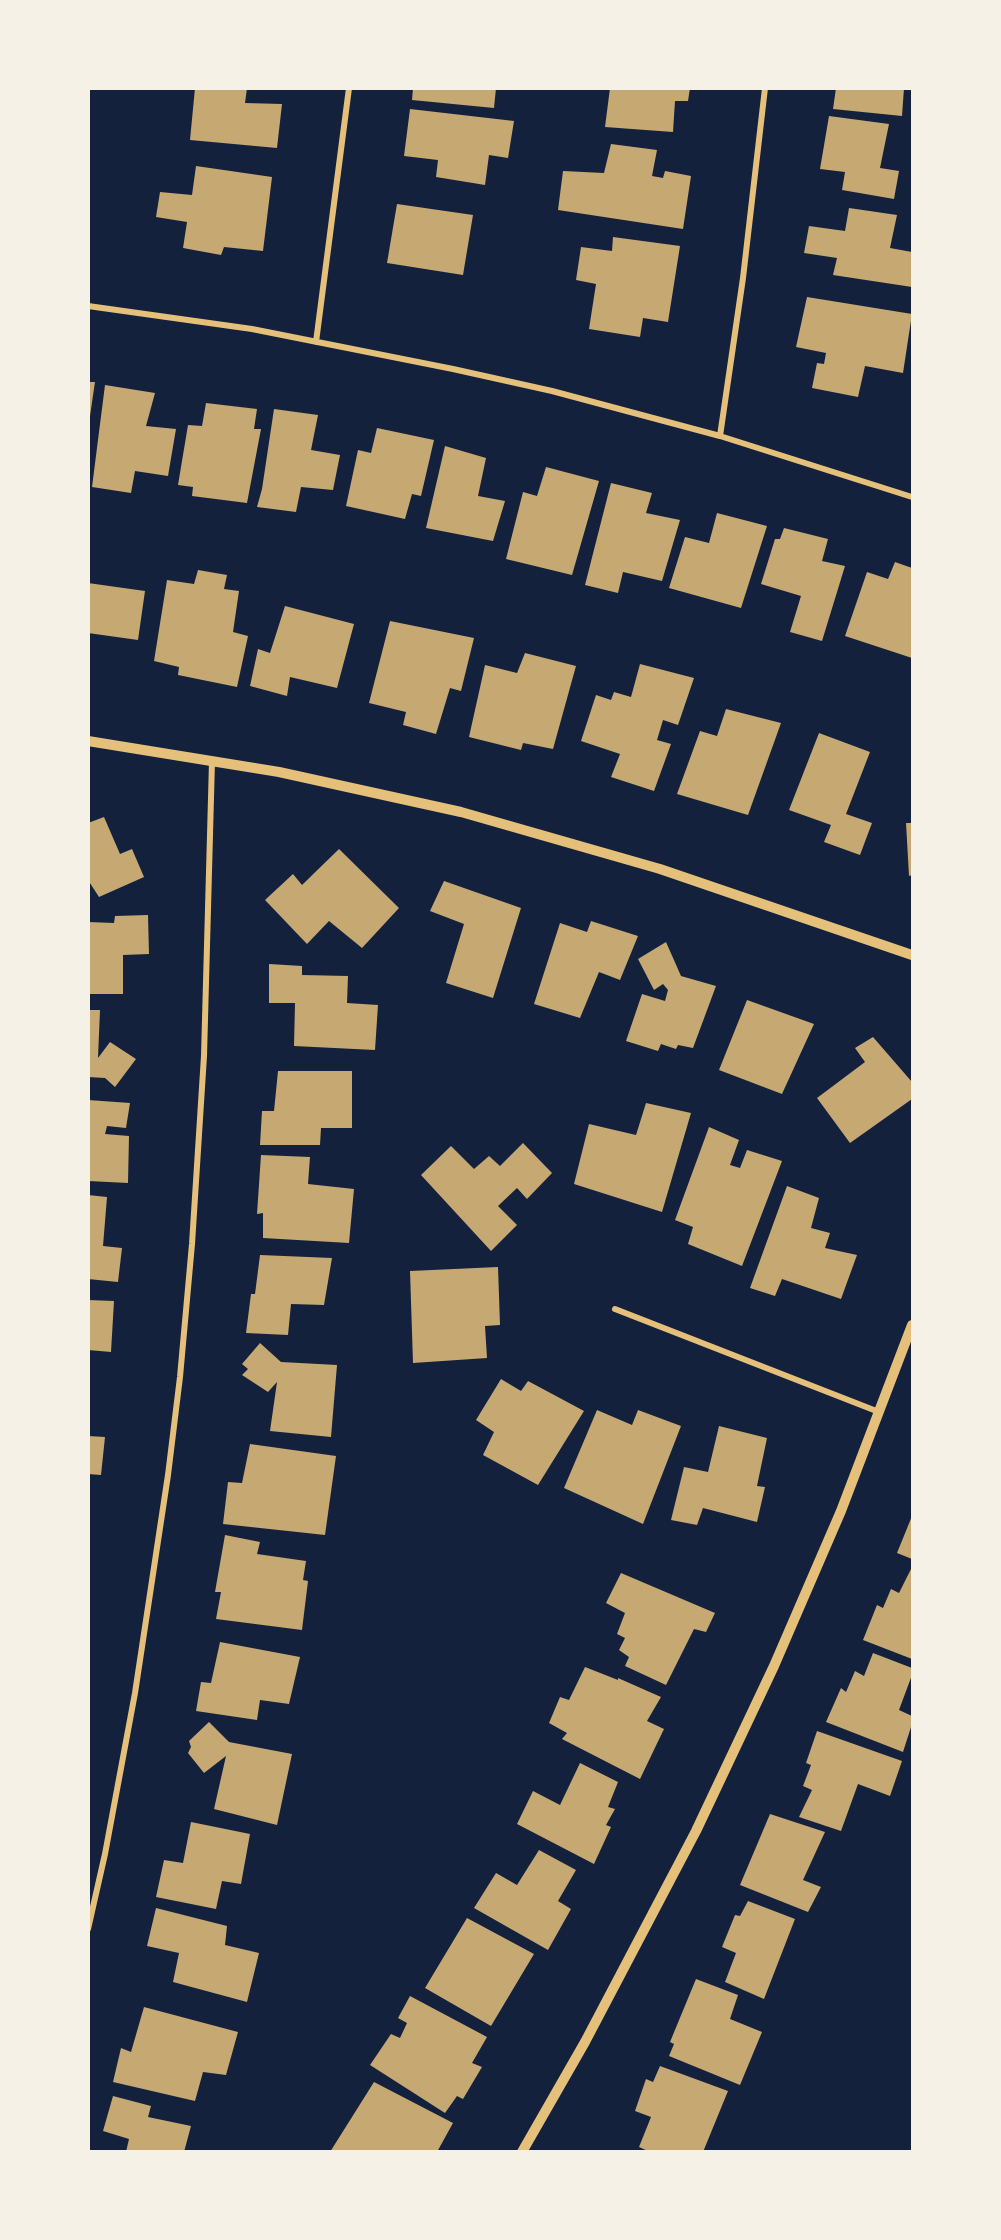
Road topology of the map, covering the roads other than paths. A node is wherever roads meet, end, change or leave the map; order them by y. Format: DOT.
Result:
graph roads {
  1 [pos="349,88"];
  2 [pos="765,88"];
  3 [pos="88,306"];
  4 [pos="316,342"];
  5 [pos="720,436"];
  6 [pos="912,497"];
  7 [pos="88,741"];
  8 [pos="212,760"];
  9 [pos="912,955"];
  10 [pos="615,1309"];
  11 [pos="912,1325"];
  12 [pos="879,1413"];
  13 [pos="88,1929"];
  14 [pos="522,2151"];
  1 -- 4 [label="street"];
  2 -- 5 [label="street"];
  3 -- 4 [label="street"];
  4 -- 5 [label="street"];
  5 -- 6 [label="street"];
  7 -- 8 [label="street"];
  8 -- 9 [label="street"];
  8 -- 13 [label="street"];
  10 -- 12 [label="street"];
  11 -- 12 [label="street"];
  12 -- 14 [label="street"];
}
